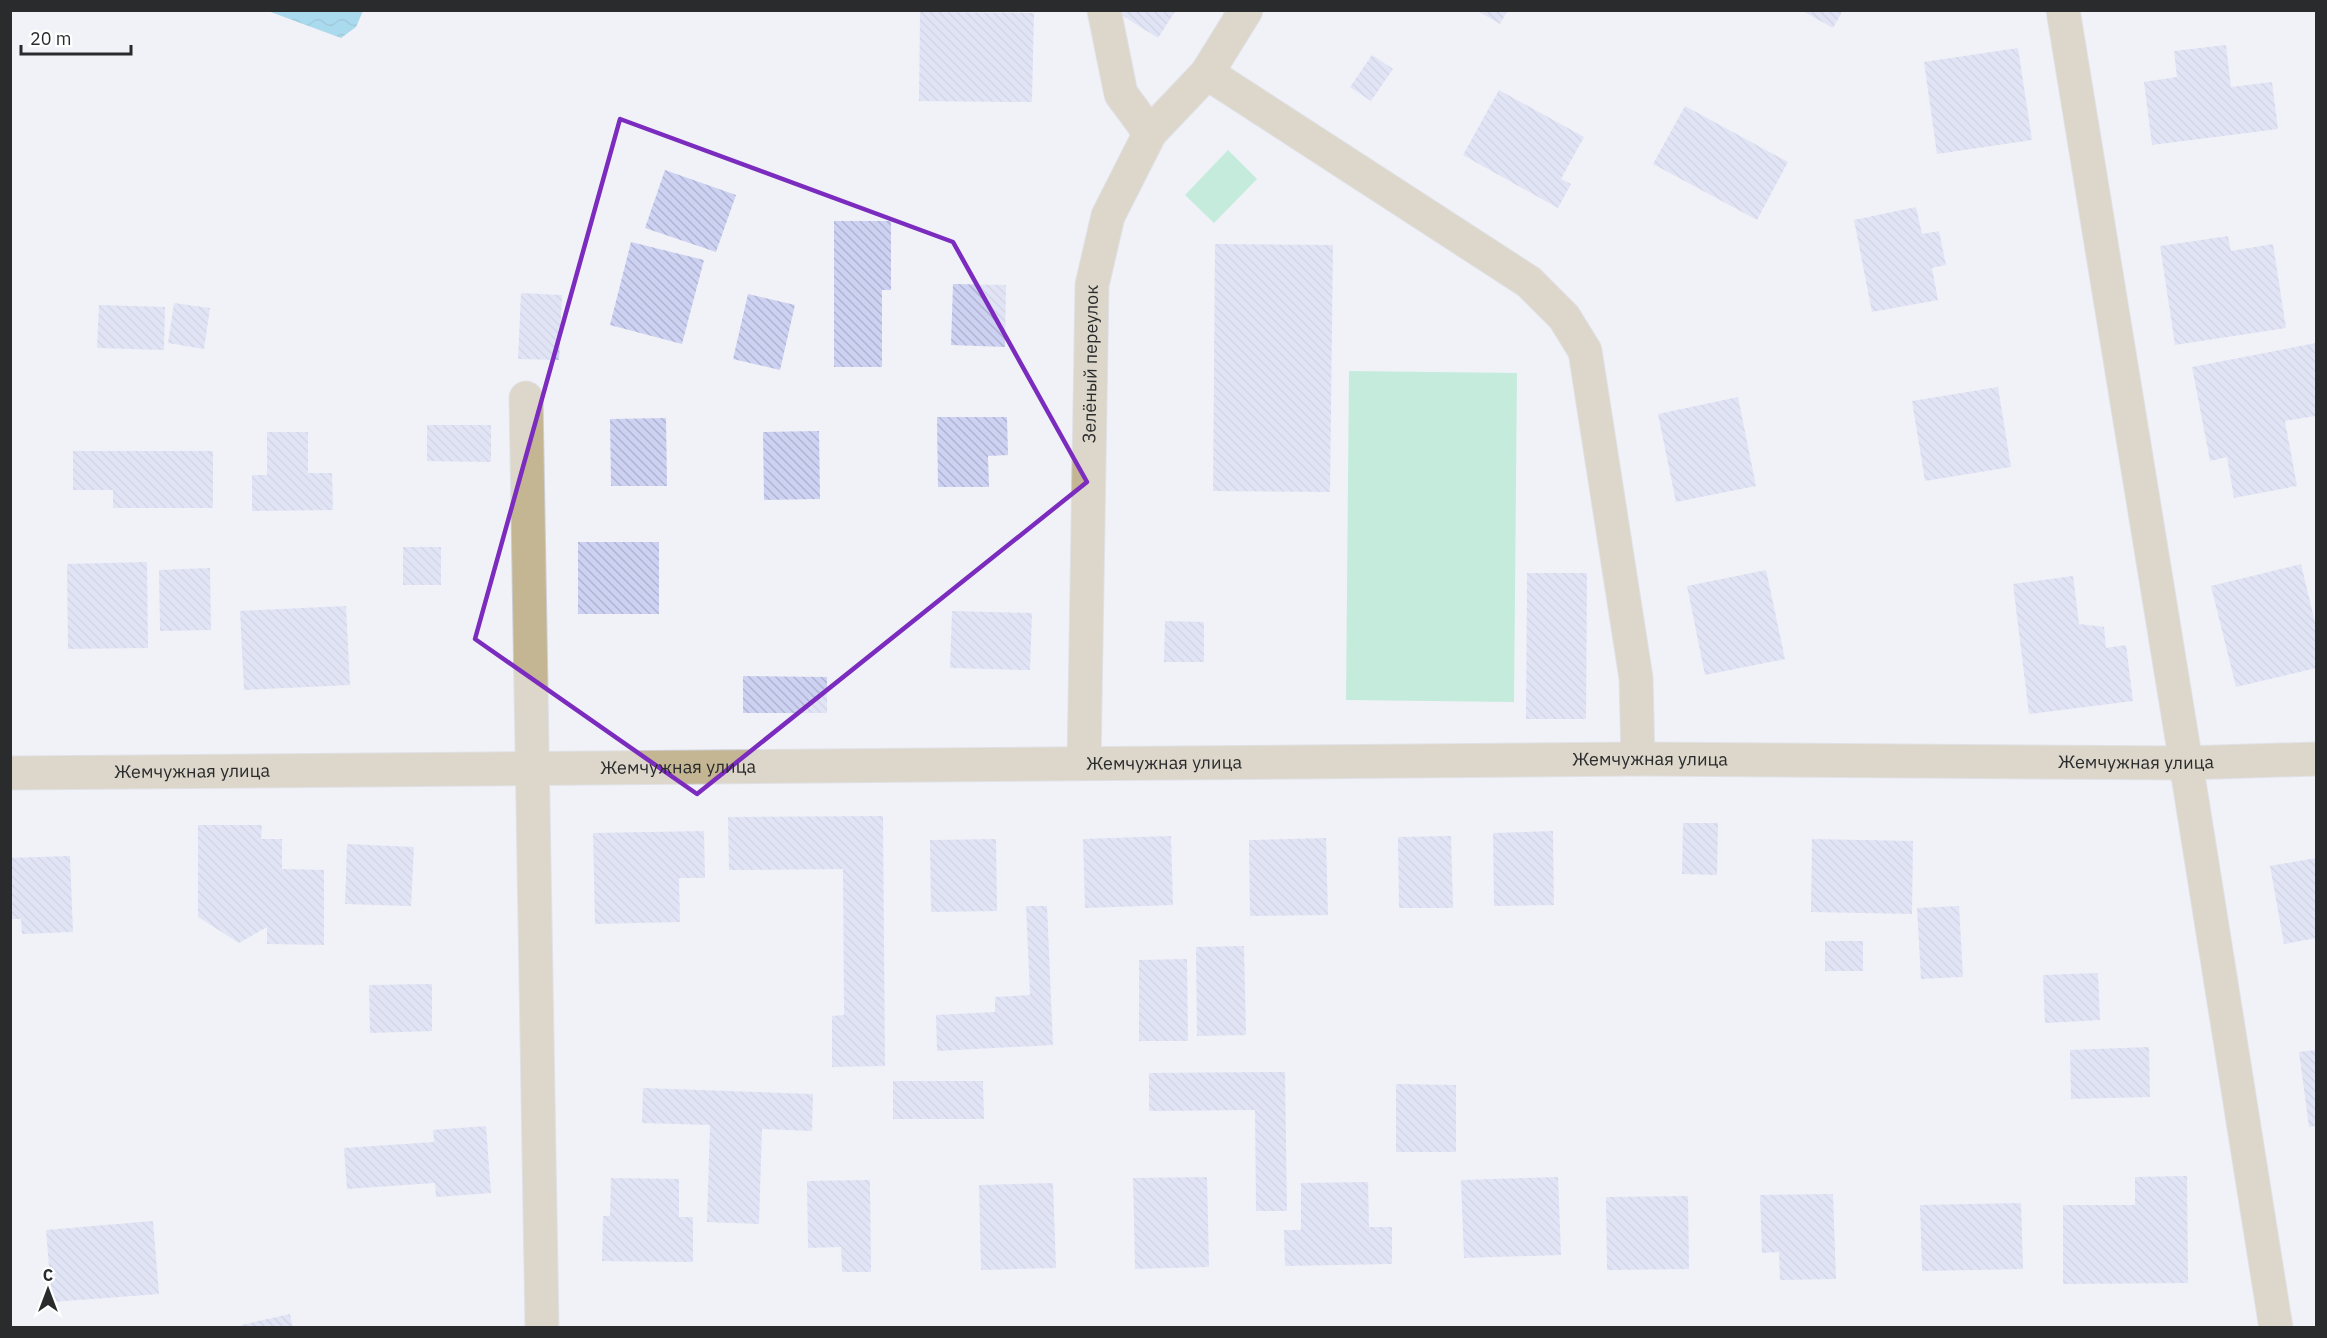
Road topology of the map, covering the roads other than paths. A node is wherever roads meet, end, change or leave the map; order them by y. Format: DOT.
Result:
graph roads {
  1 [pos="1104,10"];
  2 [pos="1246,10"];
  3 [pos="2063,10"];
  4 [pos="1207,73"];
  5 [pos="1150,133"];
  6 [pos="526,398"];
  7 [pos="1638,759"];
  8 [pos="2316,759"];
  9 [pos="1084,763"];
  10 [pos="2186,763"];
  11 [pos="532,767"];
  12 [pos="10,773"];
  13 [pos="542,1328"];
  14 [pos="2276,1328"];
  1 -- 5 [label="street"];
  2 -- 4 [label="street, Зелёный переулок"];
  3 -- 10 [label="street"];
  4 -- 5 [label="street, Зелёный переулок"];
  4 -- 7 [label="street"];
  5 -- 9 [label="street, Зелёный переулок"];
  6 -- 11 [label="street"];
  7 -- 9 [label="street, Жемчужная улица"];
  7 -- 10 [label="street, Жемчужная улица"];
  8 -- 10 [label="street, Жемчужная улица"];
  9 -- 11 [label="street, Жемчужная улица"];
  10 -- 14 [label="street"];
  11 -- 12 [label="street, Жемчужная улица"];
  11 -- 13 [label="street"];
}
